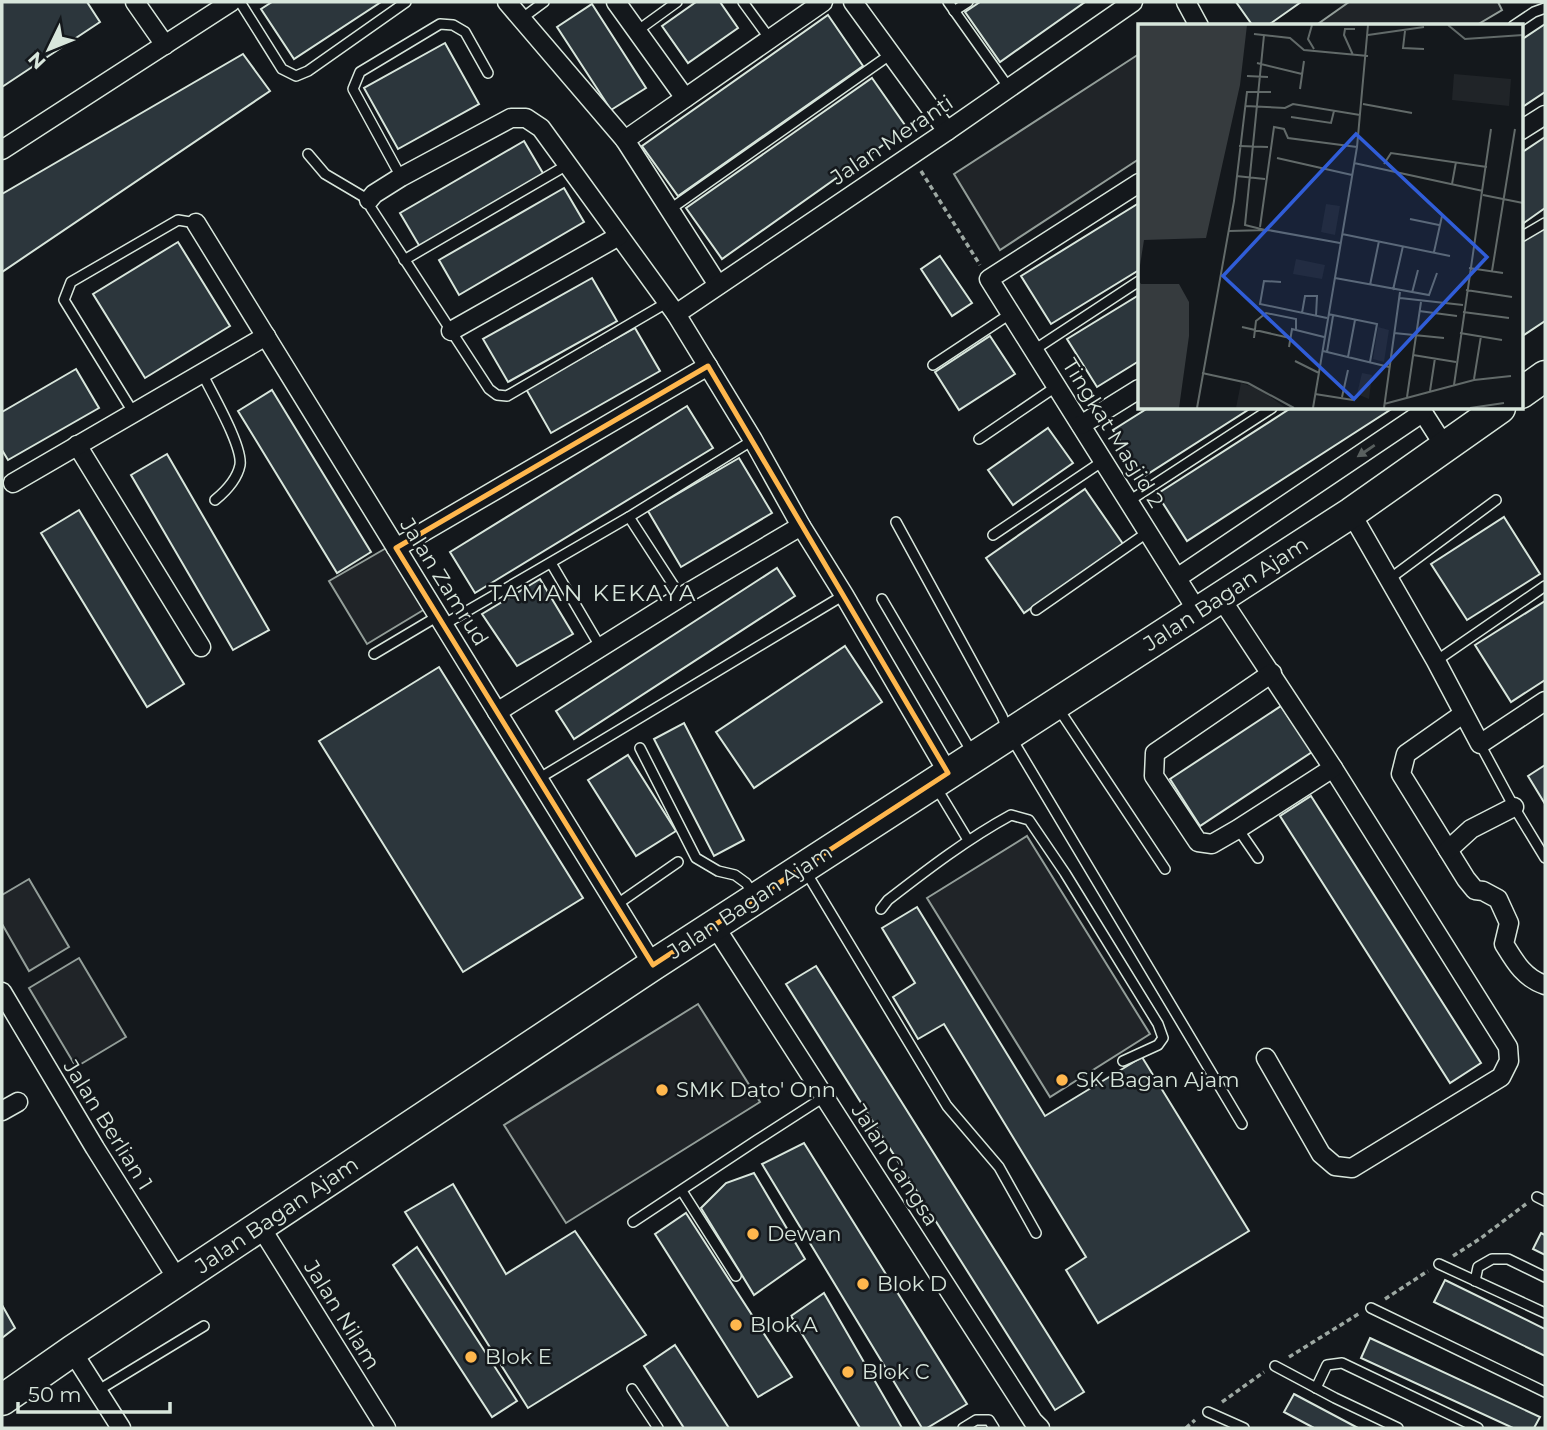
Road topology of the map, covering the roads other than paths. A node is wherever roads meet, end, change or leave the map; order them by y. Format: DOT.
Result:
graph roads {
  1 [pos="135,2"];
  2 [pos="231,2"];
  3 [pos="240,2"];
  4 [pos="406,2"];
  5 [pos="507,2"];
  6 [pos="544,2"];
  7 [pos="616,2"];
  8 [pos="677,2"];
  9 [pos="743,2"];
  10 [pos="823,2"];
  11 [pos="853,2"];
  12 [pos="948,2"];
  13 [pos="968,2"];
  14 [pos="1133,2"];
  15 [pos="1186,2"];
  16 [pos="1545,8"];
  17 [pos="954,11"];
  18 [pos="521,19"];
  19 [pos="1198,24"];
  20 [pos="1516,24"];
  21 [pos="637,31"];
  22 [pos="770,39"];
  23 [pos="165,45"];
  24 [pos="891,54"];
  25 [pos="488,73"];
  26 [pos="1009,89"];
  27 [pos="685,98"];
  28 [pos="1545,115"];
  29 [pos="1522,129"];
  30 [pos="947,131"];
  31 [pos="625,140"];
  32 [pos="2,150"];
  33 [pos="309,154"];
  34 [pos="567,165"];
  35 [pos="401,177"];
  36 [pos="1138,184"];
  37 [pos="369,200"];
  38 [pos="669,210"];
  39 [pos="196,223"];
  40 [pos="1545,223"];
  41 [pos="619,236"];
  42 [pos="1522,236"];
  43 [pos="404,260"];
  44 [pos="1138,282"];
  45 [pos="718,285"];
  46 [pos="672,308"];
  47 [pos="1010,313"];
  48 [pos="451,331"];
  49 [pos="266,336"];
  50 [pos="1034,350"];
  51 [pos="933,365"];
  52 [pos="708,366"];
  53 [pos="202,373"];
  54 [pos="1545,376"];
  55 [pos="1056,386"];
  56 [pos="1138,390"];
  57 [pos="1522,392"];
  58 [pos="1269,410"];
  59 [pos="1421,410"];
  60 [pos="1497,410"];
  61 [pos="133,412"];
  62 [pos="1081,425"];
  63 [pos="979,439"];
  64 [pos="753,440"];
  65 [pos="76,445"];
  66 [pos="1444,447"];
  67 [pos="1103,461"];
  68 [pos="13,483"];
  69 [pos="215,500"];
  70 [pos="1496,500"];
  71 [pos="1129,501"];
  72 [pos="1351,513"];
  73 [pos="629,517"];
  74 [pos="896,522"];
  75 [pos="802,526"];
  76 [pos="1149,532"];
  77 [pos="993,535"];
  78 [pos="396,548"];
  79 [pos="551,563"];
  80 [pos="1177,578"];
  81 [pos="1388,580"];
  82 [pos="1545,586"];
  83 [pos="844,595"];
  84 [pos="681,597"];
  85 [pos="882,599"];
  86 [pos="1209,605"];
  87 [pos="1036,610"];
  88 [pos="441,620"];
  89 [pos="201,648"];
  90 [pos="601,648"];
  91 [pos="374,654"];
  92 [pos="1436,661"];
  93 [pos="1272,673"];
  94 [pos="1055,704"];
  95 [pos="1544,706"];
  96 [pos="497,712"];
  97 [pos="1463,714"];
  98 [pos="1009,734"];
  99 [pos="1480,744"];
  100 [pos="640,748"];
  101 [pos="975,757"];
  102 [pos="1333,768"];
  103 [pos="941,778"];
  104 [pos="538,779"];
  105 [pos="1514,807"];
  106 [pos="1238,829"];
  107 [pos="968,840"];
  108 [pos="1448,850"];
  109 [pos="1258,858"];
  110 [pos="1545,858"];
  111 [pos="678,862"];
  112 [pos="803,868"];
  113 [pos="1165,869"];
  114 [pos="756,898"];
  115 [pos="616,905"];
  116 [pos="881,909"];
  117 [pos="714,925"];
  118 [pos="653,965"];
  119 [pos="1545,985"];
  120 [pos="2,992"];
  121 [pos="1266,1058"];
  122 [pos="1123,1061"];
  123 [pos="825,1097"];
  124 [pos="18,1102"];
  125 [pos="2,1111"];
  126 [pos="1242,1124"];
  127 [pos="682,1191"];
  128 [pos="633,1223"];
  129 [pos="260,1226"];
  130 [pos="1036,1233"];
  131 [pos="1439,1264"];
  132 [pos="736,1276"];
  133 [pos="1545,1277"];
  134 [pos="178,1280"];
  135 [pos="1475,1280"];
  136 [pos="1371,1308"];
  137 [pos="1545,1313"];
  138 [pos="204,1326"];
  139 [pos="72,1351"];
  140 [pos="1275,1366"];
  141 [pos="1316,1388"];
  142 [pos="632,1390"];
  143 [pos="97,1391"];
  144 [pos="1545,1391"];
  145 [pos="2,1400"];
  146 [pos="1208,1412"];
  147 [pos="121,1428"];
  148 [pos="386,1428"];
  149 [pos="658,1428"];
  150 [pos="963,1428"];
  151 [pos="994,1428"];
  152 [pos="1040,1428"];
  153 [pos="1244,1428"];
  154 [pos="1398,1428"];
  155 [pos="1478,1428"];
  1 -- 23 [label="street"];
  2 -- 23 [label="street"];
  3 -- 4 [label="lane"];
  5 -- 18 [label="street"];
  6 -- 18 [label="lane"];
  7 -- 21 [label="street"];
  8 -- 21 [label="lane"];
  9 -- 22 [label="lane"];
  10 -- 22 [label="street"];
  11 -- 24 [label="street"];
  12 -- 17 [label="lane"];
  13 -- 17 [label="lane"];
  14 -- 26 [label="street, Jalan Meranti"];
  15 -- 19 [label="street"];
  16 -- 20 [label="lane"];
  17 -- 26 [label="lane"];
  18 -- 31 [label="street"];
  21 -- 27 [label="street"];
  22 -- 27 [label="street"];
  23 -- 32 [label="street"];
  24 -- 30 [label="street"];
  24 -- 38 [label="lane"];
  25 -- 35 [label="lane"];
  26 -- 30 [label="street, Jalan Meranti"];
  27 -- 31 [label="street"];
  28 -- 29 [label="street"];
  30 -- 45 [label="street, Jalan Meranti"];
  31 -- 38 [label="street"];
  33 -- 37 [label="lane"];
  34 -- 35 [label="street"];
  34 -- 41 [label="street"];
  34 -- 43 [label="lane"];
  35 -- 37 [label="street"];
  36 -- 47 [label="street, Tingkat Masjid 2"];
  37 -- 43 [label="lane"];
  38 -- 45 [label="street"];
  39 -- 49 [label="street, Jalan Zamrud"];
  39 -- 61 [label="lane"];
  40 -- 42 [label="lane"];
  41 -- 46 [label="street"];
  41 -- 48 [label="street"];
  43 -- 48 [label="lane"];
  44 -- 50 [label="lane"];
  45 -- 46 [label="street, Jalan Meranti"];
  46 -- 48 [label="lane"];
  46 -- 52 [label="street"];
  47 -- 50 [label="street, Tingkat Masjid 2"];
  47 -- 51 [label="lane"];
  49 -- 53 [label="street"];
  49 -- 78 [label="street, Jalan Zamrud"];
  50 -- 55 [label="street, Tingkat Masjid 2"];
  52 -- 64 [label="street"];
  52 -- 78 [label="street"];
  53 -- 61 [label="street"];
  53 -- 69 [label="lane"];
  54 -- 57 [label="main road"];
  55 -- 62 [label="street, Tingkat Masjid 2"];
  55 -- 63 [label="lane"];
  56 -- 62 [label="street"];
  58 -- 71 [label="lane"];
  59 -- 66 [label="street"];
  59 -- 80 [label="street, Jalan Bagan Ajam, one-way"];
  60 -- 66 [label="main road, Jalan Bagan Ajam"];
  61 -- 65 [label="street"];
  62 -- 67 [label="street, Tingkat Masjid 2"];
  64 -- 73 [label="lane"];
  64 -- 75 [label="street"];
  65 -- 68 [label="street"];
  65 -- 89 [label="street"];
  66 -- 72 [label="main road, Jalan Bagan Ajam"];
  67 -- 71 [label="street, Tingkat Masjid 2"];
  67 -- 77 [label="lane"];
  70 -- 81 [label="lane"];
  71 -- 76 [label="street, Tingkat Masjid 2"];
  72 -- 81 [label="street"];
  72 -- 86 [label="main road, Jalan Bagan Ajam"];
  73 -- 79 [label="lane"];
  73 -- 84 [label="lane"];
  74 -- 98 [label="lane"];
  75 -- 83 [label="street"];
  75 -- 84 [label="street"];
  76 -- 80 [label="street, Tingkat Masjid 2"];
  76 -- 87 [label="lane"];
  78 -- 88 [label="street, Jalan Zamrud"];
  79 -- 88 [label="lane"];
  79 -- 90 [label="lane"];
  80 -- 86 [label="street, Tingkat Masjid 2"];
  81 -- 92 [label="street"];
  82 -- 92 [label="lane"];
  83 -- 103 [label="street"];
  83 -- 104 [label="lane"];
  84 -- 90 [label="street"];
  85 -- 101 [label="lane"];
  86 -- 93 [label="street, Tingkat Masjid 2"];
  86 -- 94 [label="main road, Jalan Bagan Ajam"];
  88 -- 91 [label="lane"];
  88 -- 96 [label="street, Jalan Zamrud"];
  90 -- 96 [label="street"];
  92 -- 97 [label="street"];
  93 -- 102 [label="street, Tingkat Masjid 2"];
  93 -- 106 [label="street"];
  94 -- 98 [label="main road, Jalan Bagan Ajam"];
  94 -- 113 [label="lane"];
  95 -- 99 [label="street"];
  96 -- 104 [label="street, Jalan Zamrud"];
  97 -- 99 [label="street"];
  97 -- 108 [label="street"];
  98 -- 101 [label="main road, Jalan Bagan Ajam"];
  98 -- 126 [label="lane"];
  99 -- 105 [label="lane"];
  100 -- 114 [label="lane"];
  101 -- 103 [label="main road, Jalan Bagan Ajam"];
  102 -- 106 [label="street"];
  102 -- 121 [label="street, Tingkat Masjid 2"];
  103 -- 107 [label="lane"];
  103 -- 112 [label="main road, Jalan Bagan Ajam"];
  104 -- 115 [label="street, Jalan Zamrud"];
  105 -- 108 [label="street"];
  105 -- 110 [label="lane"];
  106 -- 109 [label="lane"];
  107 -- 116 [label="lane"];
  107 -- 122 [label="lane"];
  108 -- 119 [label="street"];
  111 -- 115 [label="lane"];
  112 -- 114 [label="main road, Jalan Bagan Ajam"];
  112 -- 130 [label="lane"];
  114 -- 117 [label="main road, Jalan Bagan Ajam"];
  115 -- 118 [label="street, Jalan Zamrud"];
  117 -- 118 [label="main road, Jalan Bagan Ajam"];
  117 -- 123 [label="street, Jalan Gangsa"];
  118 -- 129 [label="main road, Jalan Bagan Ajam"];
  120 -- 134 [label="street, Jalan Berlian 1"];
  123 -- 127 [label="lane"];
  123 -- 152 [label="street, Jalan Gangsa"];
  124 -- 125 [label="street"];
  127 -- 128 [label="lane"];
  127 -- 132 [label="lane"];
  129 -- 134 [label="main road, Jalan Bagan Ajam"];
  129 -- 148 [label="street, Jalan Nilam"];
  131 -- 135 [label="lane"];
  133 -- 135 [label="lane"];
  134 -- 139 [label="main road, Jalan Bagan Ajam"];
  135 -- 137 [label="lane"];
  136 -- 144 [label="lane"];
  138 -- 143 [label="lane"];
  139 -- 143 [label="street"];
  139 -- 145 [label="main road, Jalan Bagan Ajam"];
  140 -- 141 [label="lane"];
  141 -- 154 [label="lane"];
  141 -- 155 [label="lane"];
  142 -- 149 [label="lane"];
  143 -- 147 [label="street"];
  146 -- 153 [label="lane"];
  150 -- 151 [label="lane"];
}
